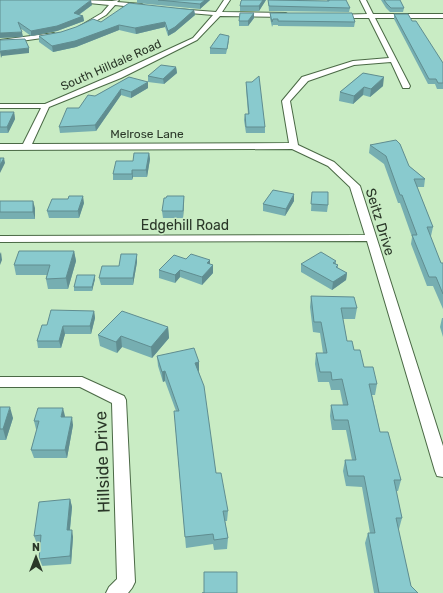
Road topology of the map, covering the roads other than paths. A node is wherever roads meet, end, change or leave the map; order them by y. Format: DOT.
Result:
graph roads {
  1 [pos="79,0"];
  2 [pos="227,0"];
  3 [pos="363,0"];
  4 [pos="114,2"];
  5 [pos="151,7"];
  6 [pos="173,9"];
  7 [pos="218,14"];
  8 [pos="295,15"];
  9 [pos="325,15"];
  10 [pos="371,16"];
  11 [pos="443,16"];
  12 [pos="73,30"];
  13 [pos="59,34"];
  14 [pos="0,42"];
  15 [pos="392,60"];
  16 [pos="406,86"];
  17 [pos="0,106"];
  18 [pos="46,106"];
  19 [pos="0,146"];
  20 [pos="27,146"];
  21 [pos="294,146"];
  22 [pos="370,238"];
  23 [pos="0,239"];
  24 [pos="0,382"];
  25 [pos="443,471"];
  26 [pos="115,593"];
  1 -- 4 [label="street"];
  2 -- 7 [label="street, South Hilldale Road"];
  3 -- 10 [label="street"];
  4 -- 5 [label="street"];
  4 -- 12 [label="street"];
  6 -- 7 [label="street"];
  7 -- 8 [label="street"];
  7 -- 18 [label="street, South Hilldale Road"];
  9 -- 10 [label="street"];
  10 -- 11 [label="street"];
  10 -- 15 [label="street"];
  13 -- 14 [label="street"];
  15 -- 16 [label="street"];
  15 -- 21 [label="street"];
  17 -- 18 [label="street"];
  18 -- 20 [label="street"];
  19 -- 20 [label="street, Melrose Lane"];
  20 -- 21 [label="street, Melrose Lane"];
  21 -- 22 [label="street, Seitz Drive"];
  22 -- 23 [label="street, Edgehill Road"];
  22 -- 25 [label="street, Seitz Drive"];
  24 -- 26 [label="street, Hillside Drive"];
}
